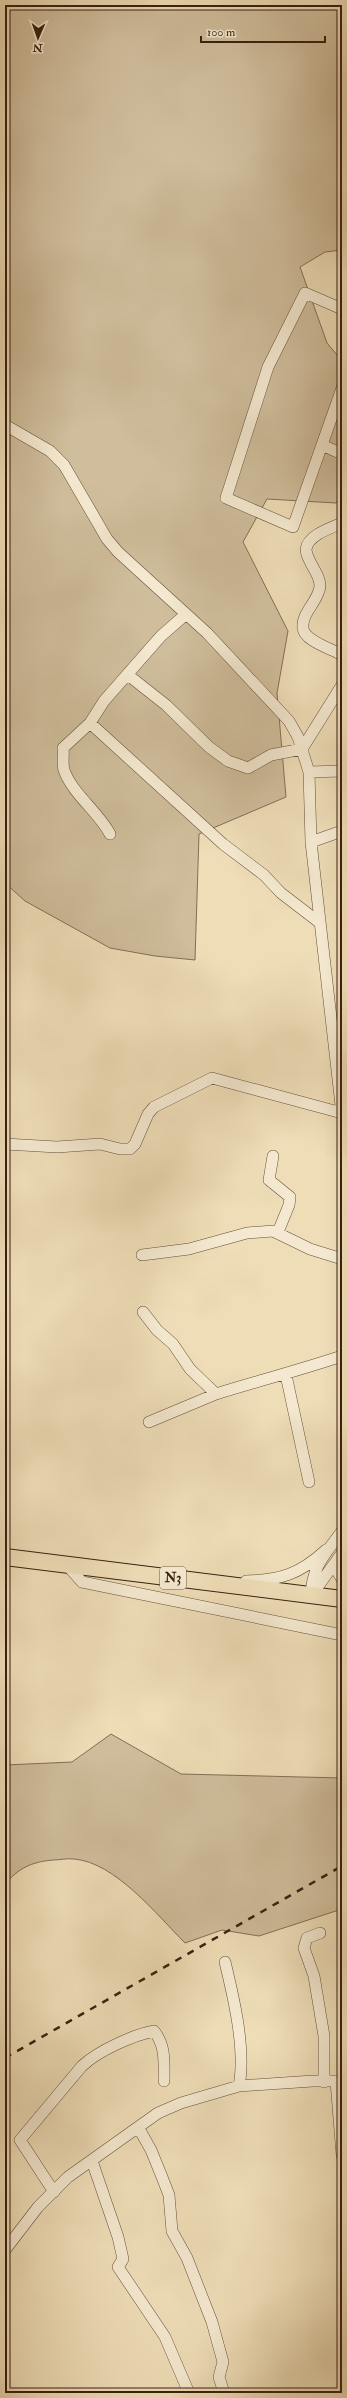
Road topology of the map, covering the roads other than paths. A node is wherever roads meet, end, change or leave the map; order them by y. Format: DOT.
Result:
graph roads {
  1 [pos="342,309"];
  2 [pos="342,388"];
  3 [pos="5,425"];
  4 [pos="322,445"];
  5 [pos="342,454"];
  6 [pos="342,523"];
  7 [pos="185,615"];
  8 [pos="342,654"];
  9 [pos="128,675"];
  10 [pos="342,686"];
  11 [pos="90,723"];
  12 [pos="302,749"];
  13 [pos="342,771"];
  14 [pos="309,772"];
  15 [pos="342,830"];
  16 [pos="110,834"];
  17 [pos="311,842"];
  18 [pos="320,923"];
  19 [pos="337,1023"];
  20 [pos="342,1113"];
  21 [pos="5,1144"];
  22 [pos="273,1156"];
  23 [pos="278,1232"];
  24 [pos="142,1255"];
  25 [pos="342,1259"];
  26 [pos="143,1312"];
  27 [pos="342,1356"];
  28 [pos="286,1375"];
  29 [pos="216,1394"];
  30 [pos="149,1422"];
  31 [pos="308,1482"];
  32 [pos="342,1531"];
  33 [pos="326,1550"];
  34 [pos="340,1556"];
  35 [pos="5,1557"];
  36 [pos="67,1565"];
  37 [pos="342,1579"];
  38 [pos="181,1580"];
  39 [pos="311,1596"];
  40 [pos="342,1600"];
  41 [pos="342,1635"];
  42 [pos="320,1933"];
  43 [pos="225,1962"];
  44 [pos="164,2081"];
  45 [pos="339,2081"];
  46 [pos="324,2082"];
  47 [pos="239,2086"];
  48 [pos="138,2127"];
  49 [pos="342,2155"];
  50 [pos="92,2161"];
  51 [pos="54,2192"];
  52 [pos="5,2250"];
  53 [pos="188,2393"];
  54 [pos="224,2393"];
  1 -- 4 [label="street"];
  2 -- 4 [label="street"];
  3 -- 7 [label="street"];
  4 -- 5 [label="street"];
  6 -- 8 [label="street"];
  7 -- 9 [label="street"];
  7 -- 12 [label="street"];
  9 -- 11 [label="street"];
  9 -- 12 [label="street"];
  10 -- 12 [label="street"];
  11 -- 16 [label="street"];
  11 -- 18 [label="street"];
  12 -- 14 [label="street"];
  13 -- 14 [label="street"];
  14 -- 17 [label="street"];
  15 -- 17 [label="street"];
  17 -- 18 [label="street"];
  18 -- 19 [label="street"];
  19 -- 20 [label="street"];
  20 -- 21 [label="street"];
  22 -- 23 [label="street"];
  23 -- 24 [label="street"];
  23 -- 25 [label="street"];
  26 -- 29 [label="street"];
  27 -- 28 [label="street"];
  28 -- 29 [label="street"];
  28 -- 31 [label="street"];
  29 -- 30 [label="street"];
  32 -- 33 [label="street"];
  33 -- 38 [label="street"];
  33 -- 39 [label="street"];
  34 -- 37 [label="street"];
  34 -- 39 [label="street"];
  35 -- 36 [label="highway, N3"];
  36 -- 38 [label="highway, N3"];
  36 -- 41 [label="street"];
  38 -- 39 [label="highway, N3"];
  39 -- 40 [label="highway, N3"];
  42 -- 46 [label="street"];
  43 -- 47 [label="street"];
  44 -- 51 [label="street"];
  45 -- 46 [label="street"];
  45 -- 49 [label="street"];
  46 -- 47 [label="street"];
  47 -- 48 [label="street"];
  48 -- 50 [label="street"];
  48 -- 54 [label="street"];
  50 -- 51 [label="street"];
  50 -- 53 [label="street"];
  51 -- 52 [label="street"];
}
